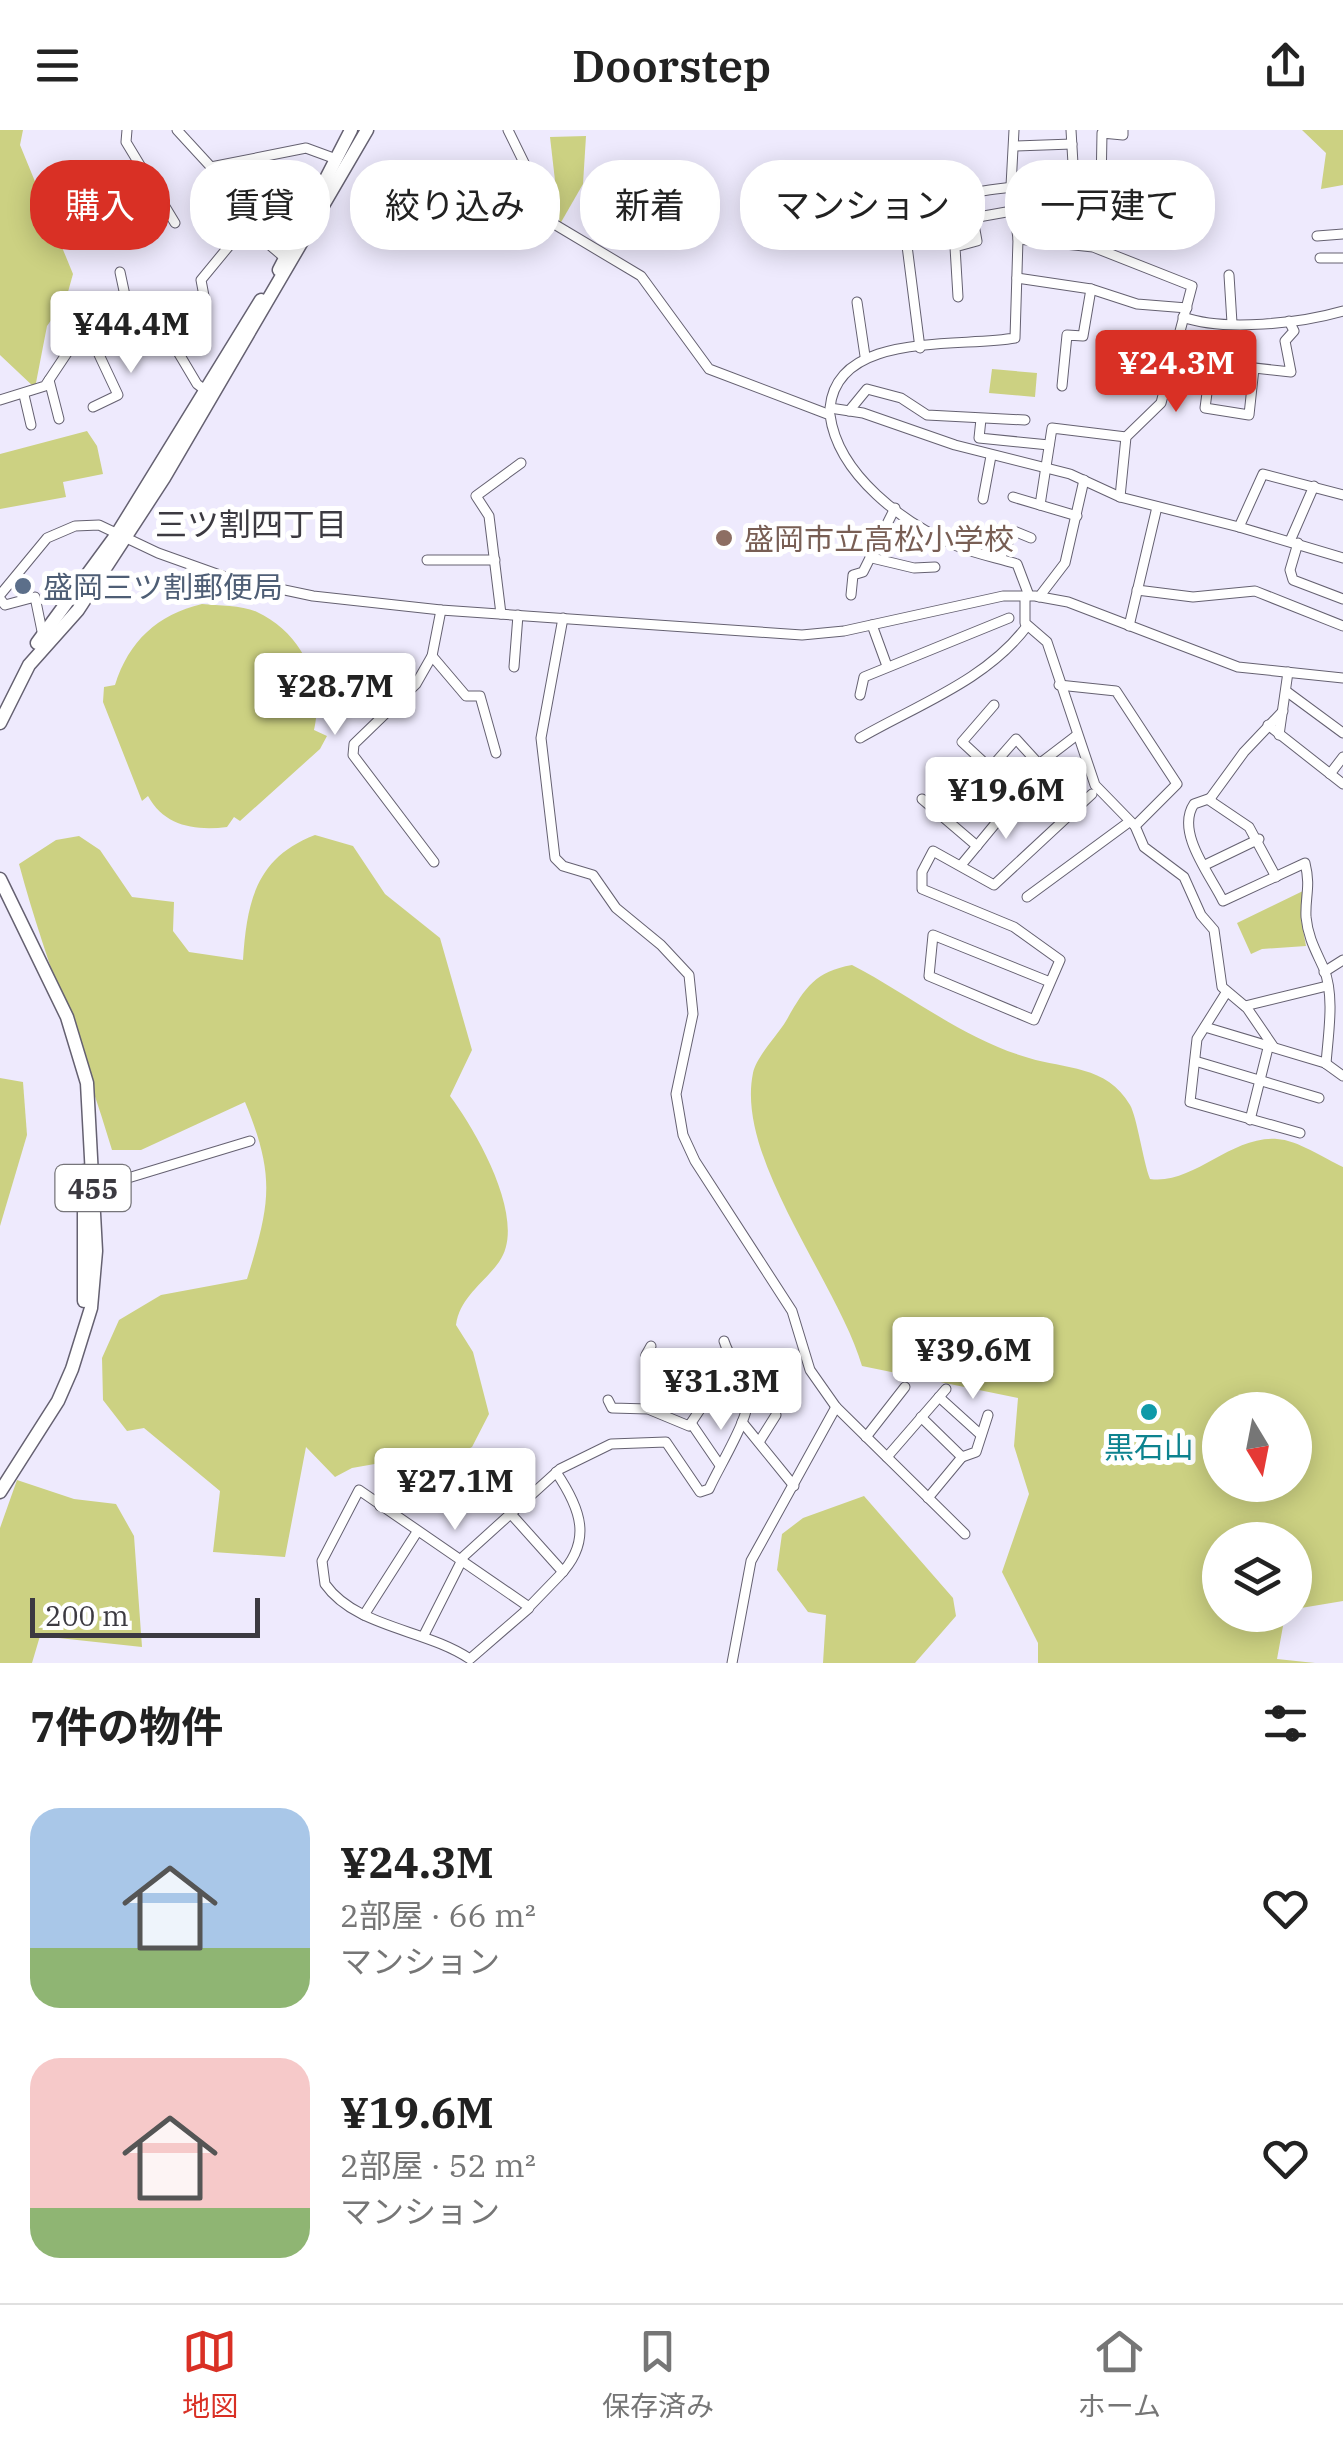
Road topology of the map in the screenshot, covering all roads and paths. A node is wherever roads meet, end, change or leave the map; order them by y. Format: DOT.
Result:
graph roads {
  1 [pos="127,130"];
  2 [pos="177,130"];
  3 [pos="351,130"];
  4 [pos="368,130"];
  5 [pos="508,130"];
  6 [pos="1014,130"];
  7 [pos="1071,130"];
  8 [pos="1124,130"];
  9 [pos="1072,144"];
  10 [pos="1016,146"];
  11 [pos="336,159"];
  12 [pos="137,160"];
  13 [pos="1014,160"];
  14 [pos="1073,160"];
  15 [pos="1102,160"];
  16 [pos="170,216"];
  17 [pos="175,224"];
  18 [pos="1343,234"];
  19 [pos="1317,236"];
  20 [pos="907,250"];
  21 [pos="956,250"];
  22 [pos="1018,250"];
  23 [pos="1101,250"];
  24 [pos="286,258"];
  25 [pos="1320,258"];
  26 [pos="1343,258"];
  27 [pos="120,272"];
  28 [pos="1229,275"];
  29 [pos="1017,278"];
  30 [pos="1091,289"];
  31 [pos="958,297"];
  32 [pos="857,302"];
  33 [pos="1343,311"];
  34 [pos="1185,312"];
  35 [pos="156,316"];
  36 [pos="130,320"];
  37 [pos="1290,321"];
  38 [pos="1232,323"];
  39 [pos="82,330"];
  40 [pos="920,348"];
  41 [pos="865,356"];
  42 [pos="1173,359"];
  43 [pos="1211,364"];
  44 [pos="1254,368"];
  45 [pos="50,380"];
  46 [pos="1062,386"];
  47 [pos="206,390"];
  48 [pos="24,395"];
  49 [pos="0,400"];
  50 [pos="94,407"];
  51 [pos="850,411"];
  52 [pos="59,419"];
  53 [pos="981,419"];
  54 [pos="1025,420"];
  55 [pos="32,425"];
  56 [pos="1126,437"];
  57 [pos="979,438"];
  58 [pos="1049,445"];
  59 [pos="976,451"];
  60 [pos="991,456"];
  61 [pos="521,463"];
  62 [pos="1047,469"];
  63 [pos="1084,480"];
  64 [pos="1314,486"];
  65 [pos="1343,495"];
  66 [pos="1014,497"];
  67 [pos="1120,497"];
  68 [pos="982,499"];
  69 [pos="1040,505"];
  70 [pos="1157,507"];
  71 [pos="895,508"];
  72 [pos="1077,516"];
  73 [pos="1240,527"];
  74 [pos="121,536"];
  75 [pos="1031,538"];
  76 [pos="1294,542"];
  77 [pos="872,558"];
  78 [pos="1000,558"];
  79 [pos="1343,558"];
  80 [pos="428,560"];
  81 [pos="495,560"];
  82 [pos="935,567"];
  83 [pos="1138,590"];
  84 [pos="852,595"];
  85 [pos="1031,595"];
  86 [pos="0,597"];
  87 [pos="1343,599"];
  88 [pos="441,610"];
  89 [pos="502,614"];
  90 [pos="518,615"];
  91 [pos="563,618"];
  92 [pos="1009,618"];
  93 [pos="872,625"];
  94 [pos="1027,626"];
  95 [pos="1129,626"];
  96 [pos="1343,626"];
  97 [pos="43,636"];
  98 [pos="432,656"];
  99 [pos="514,666"];
  100 [pos="887,666"];
  101 [pos="1288,672"];
  102 [pos="1343,678"];
  103 [pos="1059,685"];
  104 [pos="1286,690"];
  105 [pos="860,695"];
  106 [pos="0,700"];
  107 [pos="994,704"];
  108 [pos="1283,711"];
  109 [pos="0,723"];
  110 [pos="1268,726"];
  111 [pos="1343,734"];
  112 [pos="1077,735"];
  113 [pos="1279,735"];
  114 [pos="860,738"];
  115 [pos="496,753"];
  116 [pos="1343,757"];
  117 [pos="1039,764"];
  118 [pos="990,768"];
  119 [pos="1048,774"];
  120 [pos="1330,774"];
  121 [pos="1343,784"];
  122 [pos="1092,794"];
  123 [pos="1210,798"];
  124 [pos="922,799"];
  125 [pos="946,819"];
  126 [pos="1132,824"];
  127 [pos="1259,839"];
  128 [pos="978,846"];
  129 [pos="434,862"];
  130 [pos="962,864"];
  131 [pos="1205,866"];
  132 [pos="1276,877"];
  133 [pos="0,879"];
  134 [pos="1028,896"];
  135 [pos="0,902"];
  136 [pos="1343,960"];
  137 [pos="1324,972"];
  138 [pos="1050,982"];
  139 [pos="1326,986"];
  140 [pos="1226,993"];
  141 [pos="1245,1006"];
  142 [pos="1205,1027"];
  143 [pos="1271,1045"];
  144 [pos="1195,1062"];
  145 [pos="1326,1064"];
  146 [pos="1343,1076"];
  147 [pos="1260,1080"];
  148 [pos="1319,1098"];
  149 [pos="1250,1120"];
  150 [pos="1300,1134"];
  151 [pos="250,1141"];
  152 [pos="93,1180"];
  153 [pos="724,1341"];
  154 [pos="651,1346"];
  155 [pos="733,1368"];
  156 [pos="905,1386"];
  157 [pos="608,1400"];
  158 [pos="700,1407"];
  159 [pos="836,1407"];
  160 [pos="776,1415"];
  161 [pos="988,1415"];
  162 [pos="921,1418"];
  163 [pos="742,1422"];
  164 [pos="691,1423"];
  165 [pos="981,1436"];
  166 [pos="866,1437"];
  167 [pos="759,1442"];
  168 [pos="886,1457"];
  169 [pos="962,1457"];
  170 [pos="720,1464"];
  171 [pos="556,1472"];
  172 [pos="0,1478"];
  173 [pos="794,1486"];
  174 [pos="0,1492"];
  175 [pos="530,1496"];
  176 [pos="928,1498"];
  177 [pos="380,1506"];
  178 [pos="510,1514"];
  179 [pos="417,1532"];
  180 [pos="965,1534"];
  181 [pos="461,1560"];
  182 [pos="563,1572"];
  183 [pos="530,1606"];
  184 [pos="364,1614"];
  185 [pos="424,1635"];
  186 [pos="732,1663"];
  1 -- 12 [label="street"];
  2 -- 11 [label="street"];
  3 -- 11 [label="highway"];
  4 -- 74 [label="highway"];
  5 -- 71 [label="street"];
  6 -- 10 [label="street"];
  7 -- 9 [label="street"];
  8 -- 15 [label="street"];
  9 -- 10 [label="street"];
  9 -- 14 [label="street"];
  10 -- 13 [label="street"];
  11 -- 24 [label="highway"];
  16 -- 17 [label="street"];
  18 -- 19 [label="street"];
  20 -- 40 [label="street"];
  21 -- 31 [label="street"];
  22 -- 29 [label="street"];
  23 -- 34 [label="street"];
  24 -- 35 [label="street"];
  24 -- 47 [label="highway"];
  25 -- 26 [label="street"];
  27 -- 36 [label="street"];
  28 -- 38 [label="street"];
  29 -- 30 [label="street"];
  29 -- 40 [label="street"];
  30 -- 34 [label="street"];
  30 -- 46 [label="street"];
  32 -- 41 [label="street"];
  33 -- 37 [label="street"];
  34 -- 38 [label="street"];
  34 -- 42 [label="street"];
  35 -- 36 [label="street"];
  35 -- 47 [label="street"];
  36 -- 39 [label="street"];
  37 -- 38 [label="street"];
  37 -- 44 [label="street"];
  39 -- 45 [label="street"];
  39 -- 50 [label="street"];
  40 -- 41 [label="street"];
  41 -- 51 [label="street"];
  42 -- 43 [label="street"];
  42 -- 56 [label="street"];
  43 -- 44 [label="street"];
  43 -- 44 [label="street"];
  45 -- 48 [label="street"];
  45 -- 52 [label="street"];
  47 -- 74 [label="highway"];
  48 -- 49 [label="street"];
  48 -- 55 [label="street"];
  51 -- 53 [label="street"];
  51 -- 59 [label="street"];
  53 -- 54 [label="street"];
  53 -- 57 [label="street"];
  56 -- 58 [label="street"];
  56 -- 67 [label="street"];
  57 -- 58 [label="street"];
  57 -- 59 [label="street"];
  58 -- 62 [label="street"];
  59 -- 60 [label="street"];
  60 -- 62 [label="street"];
  60 -- 68 [label="street"];
  61 -- 81 [label="street"];
  62 -- 63 [label="street"];
  62 -- 69 [label="street"];
  63 -- 67 [label="street"];
  63 -- 72 [label="street"];
  64 -- 65 [label="street"];
  64 -- 73 [label="street"];
  64 -- 76 [label="street"];
  66 -- 69 [label="street"];
  67 -- 70 [label="street"];
  69 -- 72 [label="street"];
  70 -- 73 [label="street"];
  70 -- 83 [label="street"];
  71 -- 77 [label="street"];
  71 -- 78 [label="street"];
  72 -- 85 [label="street"];
  73 -- 76 [label="street"];
  74 -- 86 [label="street"];
  74 -- 88 [label="street"];
  74 -- 97 [label="highway"];
  74 -- 109 [label="highway"];
  75 -- 78 [label="street"];
  76 -- 79 [label="street"];
  76 -- 87 [label="street"];
  77 -- 82 [label="street"];
  77 -- 84 [label="street"];
  78 -- 85 [label="street"];
  80 -- 81 [label="street"];
  81 -- 89 [label="street"];
  83 -- 95 [label="street"];
  83 -- 96 [label="street"];
  85 -- 93 [label="street"];
  85 -- 94 [label="street"];
  85 -- 95 [label="street"];
  86 -- 97 [label="street"];
  88 -- 89 [label="street"];
  88 -- 98 [label="street"];
  89 -- 90 [label="street"];
  90 -- 91 [label="street"];
  90 -- 99 [label="street"];
  91 -- 93 [label="street"];
  91 -- 159 [label="street"];
  92 -- 100 [label="street"];
  93 -- 100 [label="street"];
  94 -- 103 [label="street"];
  94 -- 114 [label="street"];
  95 -- 101 [label="street"];
  97 -- 106 [label="highway"];
  98 -- 115 [label="street"];
  98 -- 129 [label="street"];
  100 -- 105 [label="street"];
  101 -- 102 [label="street"];
  101 -- 104 [label="street"];
  103 -- 112 [label="street"];
  103 -- 126 [label="street"];
  104 -- 108 [label="street"];
  104 -- 111 [label="street"];
  107 -- 118 [label="street"];
  108 -- 110 [label="street"];
  108 -- 113 [label="street"];
  110 -- 113 [label="street"];
  110 -- 123 [label="street"];
  112 -- 117 [label="street"];
  112 -- 126 [label="street"];
  113 -- 120 [label="street"];
  116 -- 120 [label="street"];
  117 -- 118 [label="street"];
  117 -- 119 [label="street"];
  118 -- 125 [label="street"];
  118 -- 128 [label="street"];
  120 -- 121 [label="street"];
  122 -- 130 [label="street"];
  123 -- 127 [label="street"];
  123 -- 131 [label="street"];
  124 -- 125 [label="street"];
  125 -- 128 [label="street"];
  126 -- 134 [label="street"];
  126 -- 140 [label="street"];
  127 -- 131 [label="street"];
  127 -- 132 [label="street"];
  128 -- 130 [label="street"];
  130 -- 138 [label="street"];
  131 -- 132 [label="street"];
  132 -- 137 [label="street"];
  133 -- 152 [label="highway, 455"];
  135 -- 172 [label="highway, 455"];
  136 -- 137 [label="street"];
  137 -- 139 [label="street"];
  138 -- 138 [label="street"];
  139 -- 141 [label="street"];
  139 -- 145 [label="street"];
  140 -- 141 [label="street"];
  140 -- 142 [label="street"];
  141 -- 143 [label="street"];
  142 -- 143 [label="street"];
  142 -- 144 [label="street"];
  143 -- 145 [label="street"];
  143 -- 147 [label="street"];
  144 -- 147 [label="street"];
  144 -- 149 [label="street"];
  145 -- 146 [label="street"];
  147 -- 148 [label="street"];
  147 -- 149 [label="street"];
  149 -- 150 [label="street"];
  151 -- 152 [label="street"];
  152 -- 174 [label="highway, 455"];
  153 -- 155 [label="street"];
  154 -- 158 [label="street"];
  155 -- 158 [label="street"];
  155 -- 163 [label="street"];
  156 -- 166 [label="street"];
  157 -- 164 [label="street"];
  158 -- 164 [label="street"];
  159 -- 166 [label="street"];
  159 -- 173 [label="street"];
  160 -- 167 [label="street"];
  161 -- 165 [label="street"];
  162 -- 165 [label="street"];
  162 -- 168 [label="street"];
  162 -- 169 [label="street"];
  163 -- 167 [label="street"];
  163 -- 170 [label="street"];
  164 -- 170 [label="street"];
  165 -- 169 [label="street"];
  166 -- 168 [label="street"];
  167 -- 173 [label="street"];
  168 -- 176 [label="street"];
  169 -- 176 [label="street"];
  170 -- 171 [label="street"];
  171 -- 175 [label="street"];
  171 -- 182 [label="street"];
  173 -- 186 [label="street"];
  175 -- 177 [label="street"];
  175 -- 178 [label="street"];
  176 -- 180 [label="street"];
  177 -- 179 [label="street"];
  177 -- 184 [label="street"];
  178 -- 181 [label="street"];
  178 -- 182 [label="street"];
  179 -- 181 [label="street"];
  179 -- 184 [label="street"];
  181 -- 183 [label="street"];
  181 -- 185 [label="street"];
  182 -- 183 [label="street"];
  183 -- 185 [label="street"];
  184 -- 185 [label="street"];
}
